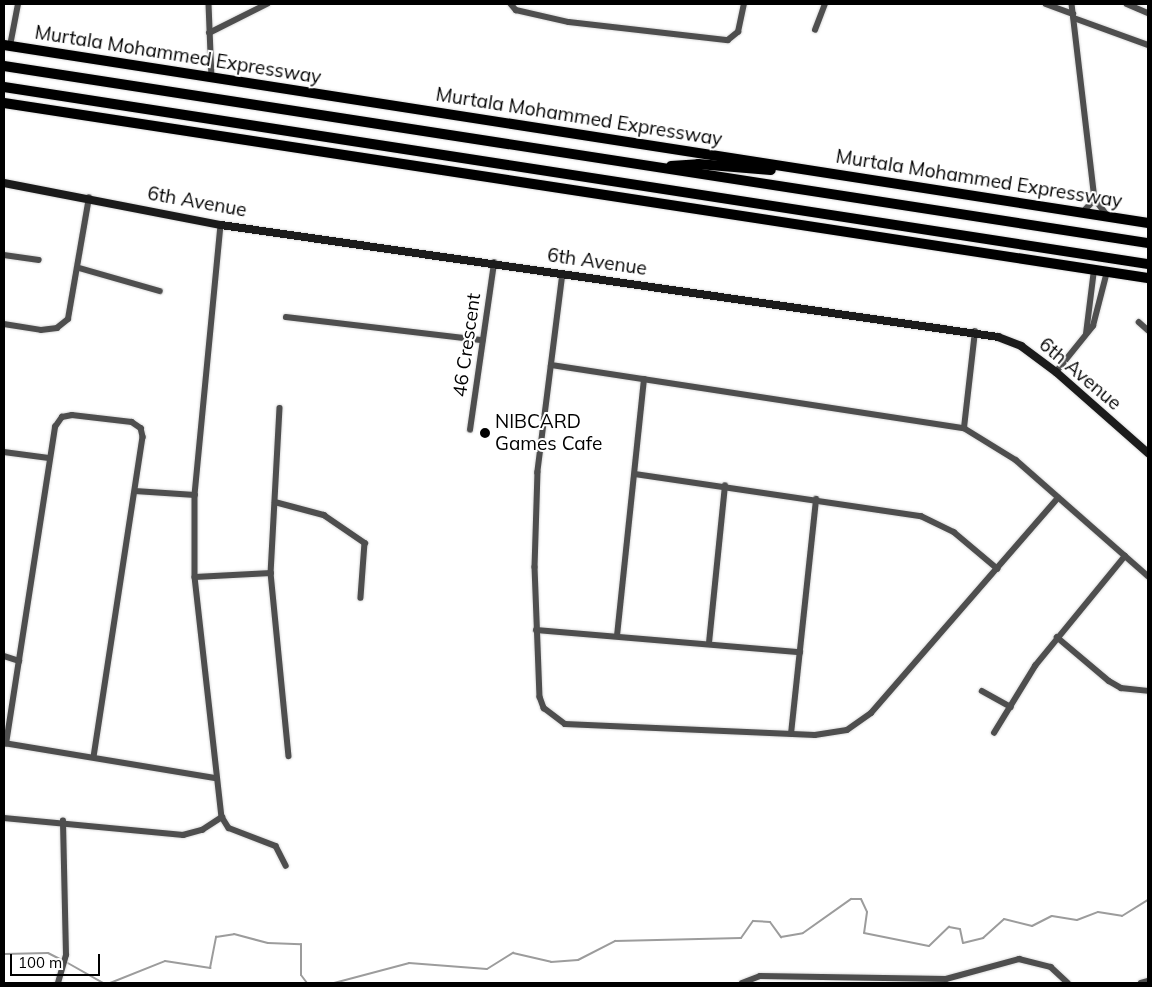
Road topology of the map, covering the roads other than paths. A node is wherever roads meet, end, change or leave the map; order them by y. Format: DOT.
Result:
graph roads {
  1 [pos="18,4"];
  2 [pos="209,4"];
  3 [pos="267,4"];
  4 [pos="510,4"];
  5 [pos="744,4"];
  6 [pos="825,4"];
  7 [pos="1046,4"];
  8 [pos="1072,4"];
  9 [pos="1127,4"];
  10 [pos="1148,13"];
  11 [pos="1074,16"];
  12 [pos="816,30"];
  13 [pos="209,33"];
  14 [pos="1148,45"];
  15 [pos="7,46"];
  16 [pos="4,66"];
  17 [pos="212,78"];
  18 [pos="4,87"];
  19 [pos="4,103"];
  20 [pos="656,168"];
  21 [pos="812,170"];
  22 [pos="4,183"];
  23 [pos="687,193"];
  24 [pos="89,198"];
  25 [pos="1095,199"];
  26 [pos="1082,213"];
  27 [pos="747,217"];
  28 [pos="1109,217"];
  29 [pos="1148,223"];
  30 [pos="221,225"];
  31 [pos="1148,243"];
  32 [pos="4,255"];
  33 [pos="39,260"];
  34 [pos="494,263"];
  35 [pos="1148,264"];
  36 [pos="79,268"];
  37 [pos="1094,270"];
  38 [pos="1106,272"];
  39 [pos="563,273"];
  40 [pos="1148,278"];
  41 [pos="160,291"];
  42 [pos="286,317"];
  43 [pos="1139,322"];
  44 [pos="4,324"];
  45 [pos="1148,330"];
  46 [pos="975,332"];
  47 [pos="1086,334"];
  48 [pos="483,340"];
  49 [pos="551,365"];
  50 [pos="1056,372"];
  51 [pos="644,379"];
  52 [pos="280,408"];
  53 [pos="964,428"];
  54 [pos="470,430"];
  55 [pos="4,452"];
  56 [pos="1148,453"];
  57 [pos="50,458"];
  58 [pos="635,474"];
  59 [pos="725,486"];
  60 [pos="135,491"];
  61 [pos="195,495"];
  62 [pos="1058,498"];
  63 [pos="816,499"];
  64 [pos="275,502"];
  65 [pos="1125,556"];
  66 [pos="998,569"];
  67 [pos="271,572"];
  68 [pos="1148,576"];
  69 [pos="195,577"];
  70 [pos="361,598"];
  71 [pos="536,630"];
  72 [pos="618,636"];
  73 [pos="1057,637"];
  74 [pos="709,644"];
  75 [pos="800,652"];
  76 [pos="4,656"];
  77 [pos="19,661"];
  78 [pos="982,691"];
  79 [pos="1148,691"];
  80 [pos="1011,707"];
  81 [pos="994,733"];
  82 [pos="791,734"];
  83 [pos="5,744"];
  84 [pos="94,756"];
  85 [pos="289,756"];
  86 [pos="216,778"];
  87 [pos="222,817"];
  88 [pos="4,818"];
  89 [pos="63,821"];
  90 [pos="286,866"];
  91 [pos="1148,981"];
  92 [pos="58,982"];
  93 [pos="742,983"];
  94 [pos="1068,983"];
  95 [pos="1141,983"];
  1 -- 15 [label="street"];
  2 -- 13 [label="street"];
  3 -- 13 [label="street"];
  4 -- 5 [label="street"];
  6 -- 12 [label="street"];
  7 -- 11 [label="street"];
  8 -- 11 [label="street"];
  9 -- 10 [label="street"];
  11 -- 14 [label="street"];
  11 -- 25 [label="street"];
  13 -- 17 [label="street"];
  15 -- 17 [label="highway, Murtala Mohammed Expressway"];
  16 -- 20 [label="highway, Murtala Mohammed Expressway"];
  17 -- 21 [label="highway, Murtala Mohammed Expressway"];
  18 -- 23 [label="highway"];
  19 -- 27 [label="highway"];
  20 -- 21 [label="highway"];
  20 -- 31 [label="highway, Murtala Mohammed Expressway"];
  21 -- 26 [label="highway, Murtala Mohammed Expressway"];
  22 -- 24 [label="street, 6th Avenue"];
  23 -- 27 [label="highway"];
  23 -- 35 [label="highway"];
  24 -- 30 [label="street, 6th Avenue"];
  24 -- 36 [label="street"];
  25 -- 26 [label="street"];
  25 -- 28 [label="street"];
  26 -- 28 [label="highway, Murtala Mohammed Expressway"];
  27 -- 37 [label="highway"];
  28 -- 29 [label="highway, Murtala Mohammed Expressway"];
  30 -- 34 [label="street, 6th Avenue"];
  30 -- 61 [label="street"];
  32 -- 33 [label="street"];
  34 -- 39 [label="street, 6th Avenue"];
  34 -- 48 [label="street, 46 Crescent"];
  36 -- 41 [label="street"];
  36 -- 44 [label="street"];
  37 -- 38 [label="highway"];
  37 -- 47 [label="street"];
  38 -- 40 [label="highway"];
  38 -- 47 [label="street"];
  39 -- 46 [label="street, 6th Avenue"];
  39 -- 49 [label="street"];
  42 -- 48 [label="street"];
  43 -- 45 [label="street"];
  46 -- 50 [label="street, 6th Avenue"];
  46 -- 53 [label="street"];
  47 -- 50 [label="street"];
  48 -- 54 [label="street, 46 Crescent"];
  49 -- 51 [label="street"];
  49 -- 71 [label="street"];
  50 -- 56 [label="street, 6th Avenue"];
  51 -- 53 [label="street"];
  51 -- 58 [label="street"];
  52 -- 64 [label="street"];
  53 -- 62 [label="street"];
  55 -- 57 [label="street"];
  57 -- 60 [label="street"];
  57 -- 77 [label="street"];
  58 -- 59 [label="street"];
  58 -- 72 [label="street"];
  59 -- 63 [label="street"];
  59 -- 74 [label="street"];
  60 -- 61 [label="street"];
  60 -- 84 [label="street"];
  61 -- 69 [label="street"];
  62 -- 65 [label="street"];
  62 -- 66 [label="street"];
  63 -- 66 [label="street"];
  63 -- 75 [label="street"];
  64 -- 67 [label="street"];
  64 -- 70 [label="street"];
  65 -- 68 [label="street"];
  65 -- 73 [label="street"];
  66 -- 82 [label="street"];
  67 -- 69 [label="street"];
  67 -- 85 [label="street"];
  69 -- 86 [label="street"];
  71 -- 72 [label="street"];
  71 -- 82 [label="street"];
  72 -- 74 [label="street"];
  73 -- 79 [label="street"];
  73 -- 80 [label="street"];
  74 -- 75 [label="street"];
  75 -- 82 [label="street"];
  76 -- 77 [label="street"];
  77 -- 83 [label="street"];
  78 -- 80 [label="street"];
  80 -- 81 [label="street"];
  83 -- 84 [label="street"];
  84 -- 86 [label="street"];
  86 -- 87 [label="street"];
  87 -- 89 [label="street"];
  87 -- 90 [label="street"];
  88 -- 89 [label="street"];
  89 -- 92 [label="street"];
  91 -- 95 [label="street"];
  93 -- 94 [label="street"];
}
